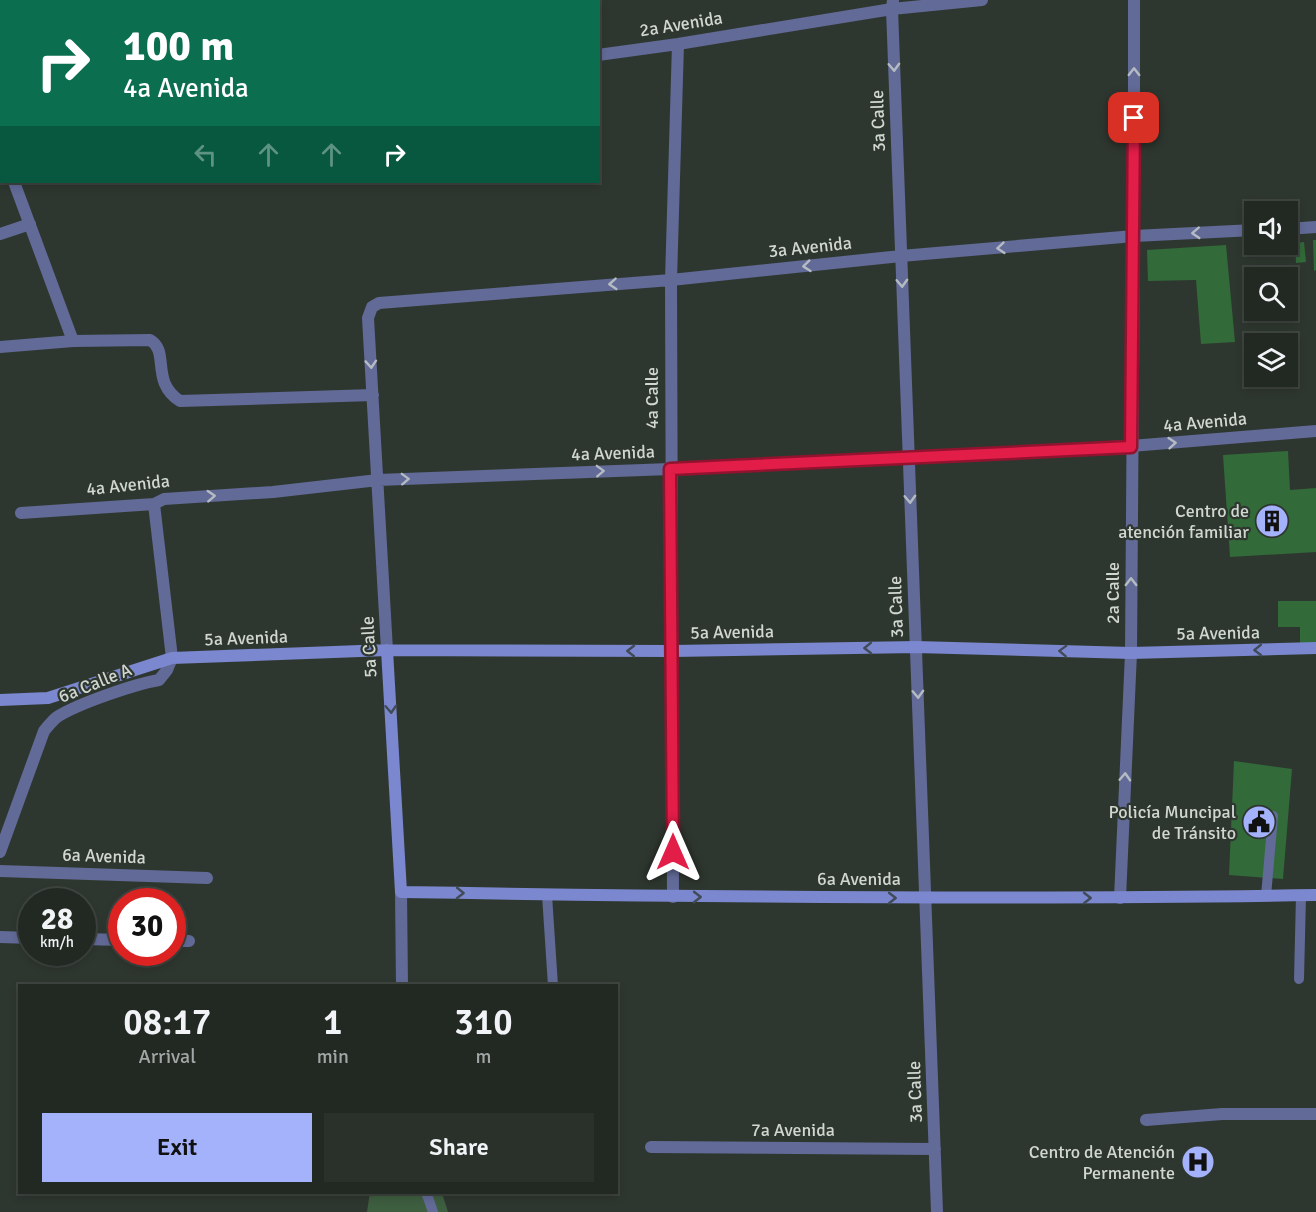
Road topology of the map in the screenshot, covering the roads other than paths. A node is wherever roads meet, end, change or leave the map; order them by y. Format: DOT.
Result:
graph roads {
  1 [pos="982,0"];
  2 [pos="1134,0"];
  3 [pos="892,4"];
  4 [pos="678,44"];
  5 [pos="600,55"];
  6 [pos="14,183"];
  7 [pos="30,224"];
  8 [pos="1316,227"];
  9 [pos="1298,228"];
  10 [pos="1244,230"];
  11 [pos="0,234"];
  12 [pos="1134,236"];
  13 [pos="901,256"];
  14 [pos="671,280"];
  15 [pos="372,307"];
  16 [pos="73,341"];
  17 [pos="0,347"];
  18 [pos="373,395"];
  19 [pos="1316,431"];
  20 [pos="1131,447"];
  21 [pos="909,458"];
  22 [pos="670,469"];
  23 [pos="378,480"];
  24 [pos="154,504"];
  25 [pos="21,513"];
  26 [pos="916,647"];
  27 [pos="1316,648"];
  28 [pos="387,650"];
  29 [pos="673,651"];
  30 [pos="1131,653"];
  31 [pos="172,658"];
  32 [pos="0,700"];
  33 [pos="1273,816"];
  34 [pos="0,852"];
  35 [pos="0,871"];
  36 [pos="207,878"];
  37 [pos="401,892"];
  38 [pos="547,895"];
  39 [pos="1316,895"];
  40 [pos="1266,896"];
  41 [pos="1301,896"];
  42 [pos="673,897"];
  43 [pos="926,898"];
  44 [pos="1120,898"];
  45 [pos="0,937"];
  46 [pos="18,938"];
  47 [pos="1299,979"];
  48 [pos="402,984"];
  49 [pos="553,984"];
  50 [pos="1316,1114"];
  51 [pos="1146,1120"];
  52 [pos="651,1148"];
  53 [pos="934,1149"];
  54 [pos="427,1194"];
  55 [pos="433,1212"];
  56 [pos="937,1212"];
  1 -- 3 [label="street, 2a Avenida"];
  12 -- 2 [label="street, 2a Calle, one-way"];
  3 -- 4 [label="street, 2a Avenida"];
  3 -- 13 [label="street, 3a Calle, one-way"];
  4 -- 5 [label="street, 2a Avenida"];
  4 -- 14 [label="street, 4a Calle"];
  6 -- 7 [label="street"];
  7 -- 11 [label="street"];
  7 -- 16 [label="street"];
  8 -- 9 [label="street"];
  10 -- 12 [label="street, 3a Avenida, one-way"];
  12 -- 13 [label="street, 3a Avenida, one-way"];
  12 -- 20 [label="street, 2a Calle"];
  13 -- 14 [label="street, 3a Avenida, one-way"];
  13 -- 21 [label="street, 3a Calle, one-way"];
  14 -- 15 [label="street, 3a Avenida, one-way"];
  14 -- 22 [label="street, 4a Calle"];
  15 -- 18 [label="street, 5a Calle, one-way"];
  16 -- 17 [label="street"];
  16 -- 18 [label="street"];
  18 -- 23 [label="street, 5a Calle"];
  20 -- 19 [label="street, 4a Avenida, one-way"];
  20 -- 21 [label="street, 4a Avenida"];
  30 -- 20 [label="street, 2a Calle, one-way"];
  21 -- 22 [label="street, 4a Avenida"];
  21 -- 26 [label="street, 3a Calle, one-way"];
  23 -- 22 [label="street, 4a Avenida, one-way"];
  22 -- 29 [label="street, 4a Calle"];
  24 -- 23 [label="street, 4a Avenida, one-way"];
  23 -- 28 [label="street, 5a Calle"];
  24 -- 25 [label="street, 4a Avenida"];
  24 -- 31 [label="street"];
  26 -- 29 [label="street, 5a Avenida, one-way"];
  30 -- 26 [label="street, 5a Avenida, one-way"];
  26 -- 43 [label="street, 3a Calle, one-way"];
  27 -- 30 [label="street, 5a Avenida, one-way"];
  29 -- 28 [label="street, 5a Avenida, one-way"];
  28 -- 31 [label="street, 5a Avenida"];
  28 -- 37 [label="street, 5a Calle, one-way"];
  29 -- 42 [label="street, 4a Calle"];
  44 -- 30 [label="street, 2a Calle, one-way"];
  31 -- 32 [label="street, 5a Avenida"];
  31 -- 34 [label="street, 6a Calle A"];
  33 -- 40 [label="lane"];
  35 -- 36 [label="street, 6a Avenida"];
  37 -- 38 [label="street, 6a Avenida, one-way"];
  37 -- 48 [label="street, 5a Calle"];
  38 -- 42 [label="street, 6a Avenida"];
  38 -- 49 [label="lane"];
  39 -- 41 [label="street, 6a Avenida"];
  40 -- 41 [label="street, 6a Avenida"];
  40 -- 44 [label="street, 6a Avenida"];
  41 -- 47 [label="lane"];
  42 -- 43 [label="street, 6a Avenida, one-way"];
  43 -- 44 [label="street, 6a Avenida, one-way"];
  43 -- 53 [label="street, 3a Calle"];
  45 -- 46 [label="street"];
  50 -- 51 [label="street"];
  52 -- 53 [label="street, 7a Avenida"];
  53 -- 56 [label="street, 3a Calle"];
  54 -- 55 [label="lane"];
}
